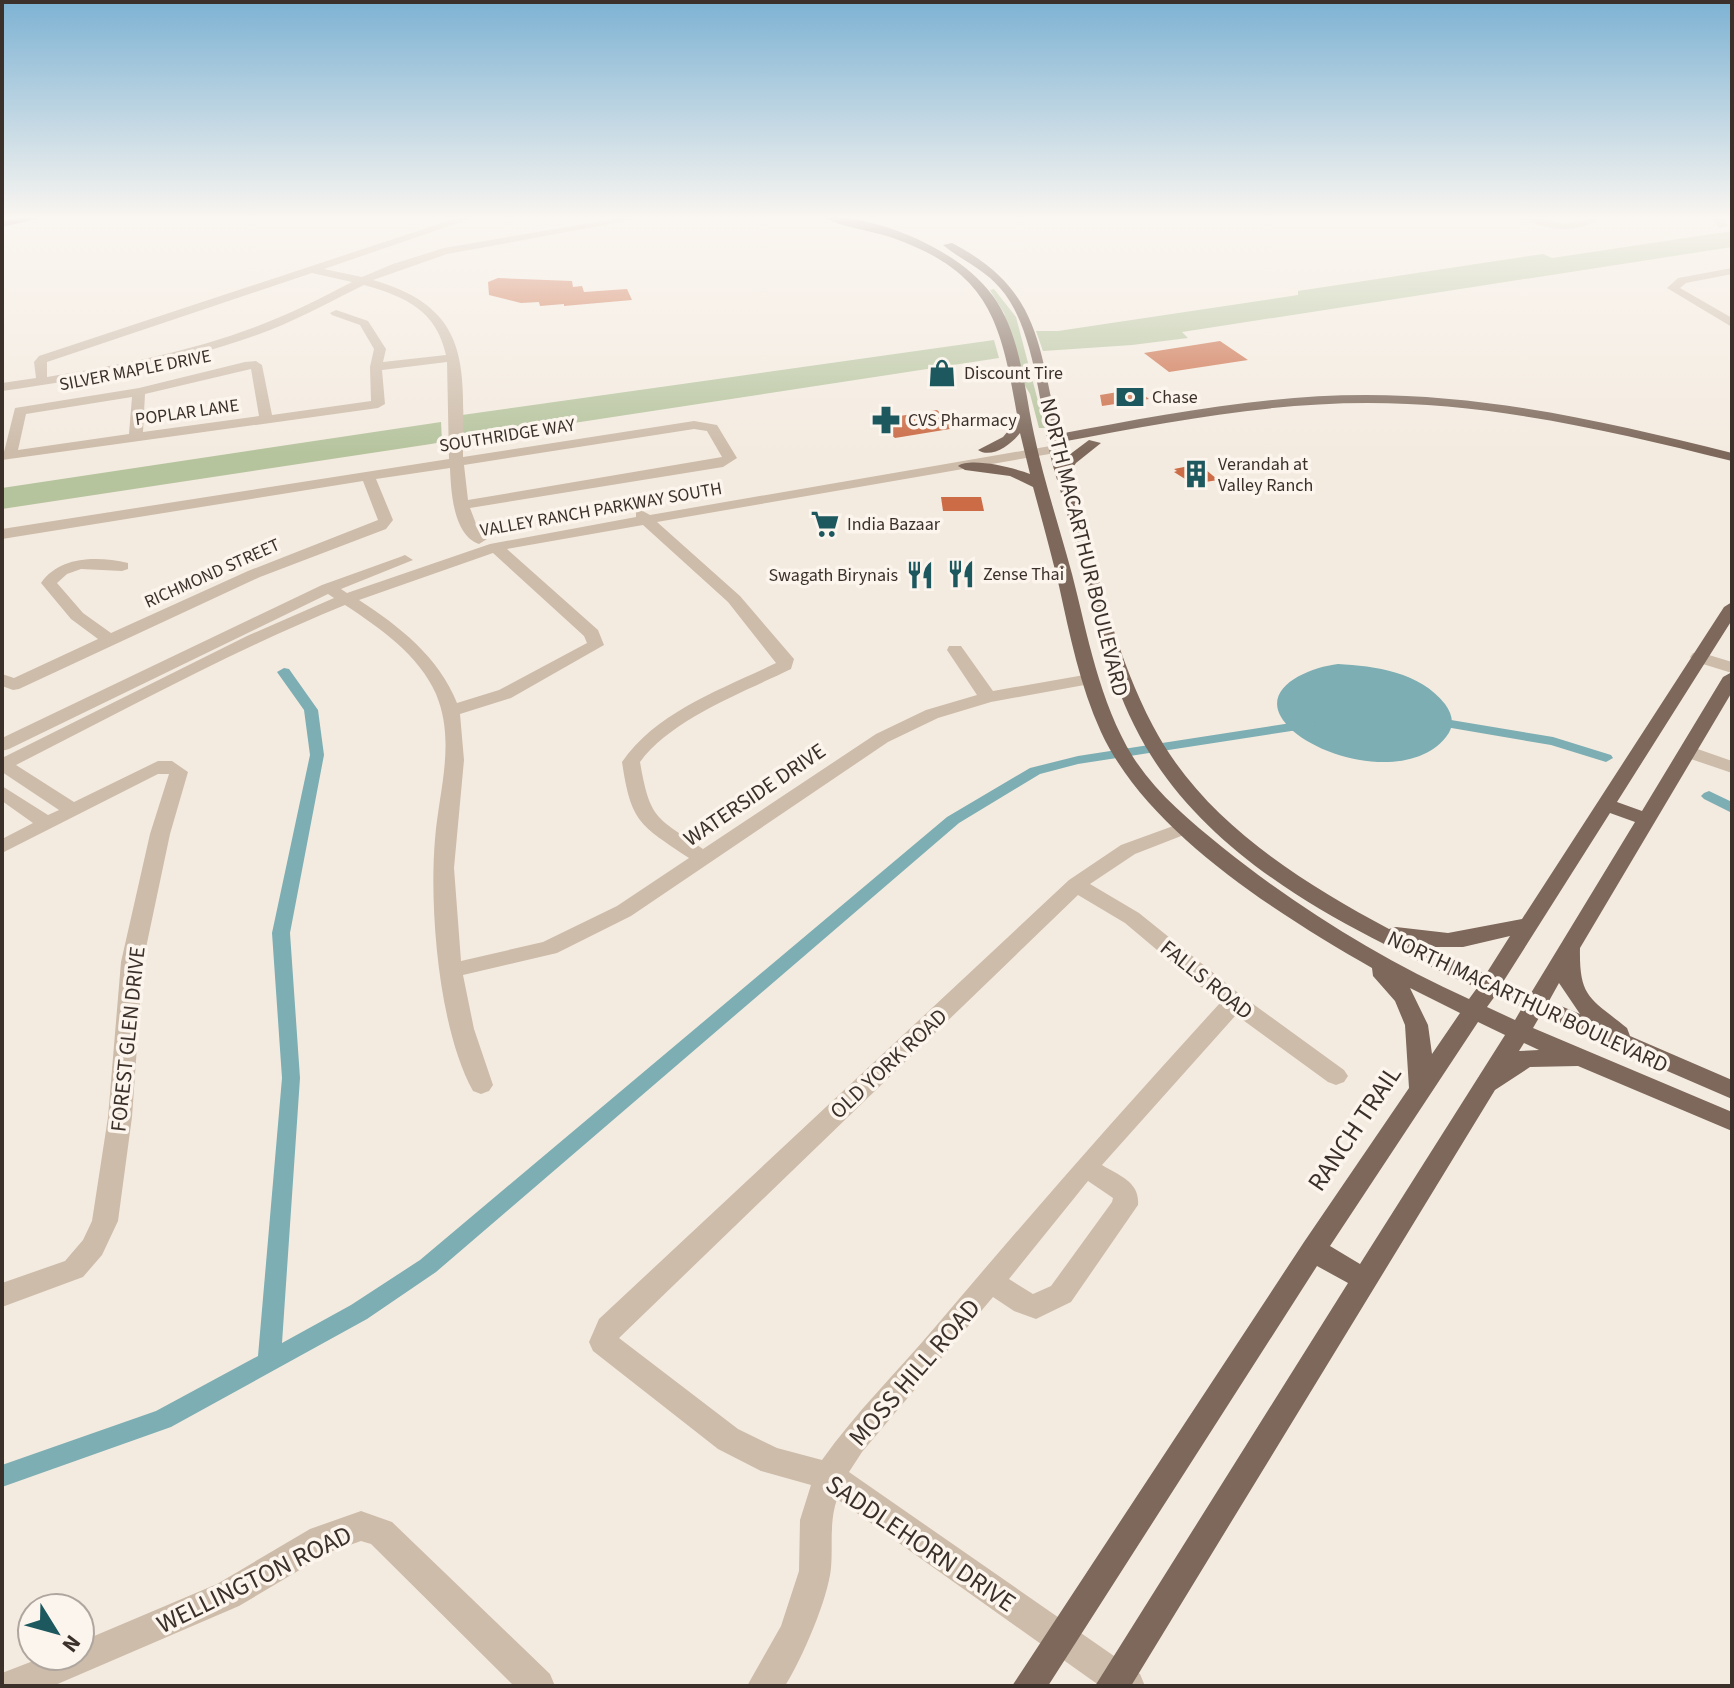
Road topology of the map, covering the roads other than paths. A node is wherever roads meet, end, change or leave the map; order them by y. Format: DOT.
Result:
graph roads {
  1 [pos="232,295"];
  2 [pos="327,295"];
  3 [pos="401,295"];
  4 [pos="987,295"];
  5 [pos="1011,295"];
  6 [pos="1685,295"];
  7 [pos="336,313"];
  8 [pos="1731,322"];
  9 [pos="179,352"];
  10 [pos="451,358"];
  11 [pos="376,367"];
  12 [pos="41,376"];
  13 [pos="2,380"];
  14 [pos="2,387"];
  15 [pos="139,392"];
  16 [pos="1302,406"];
  17 [pos="1048,412"];
  18 [pos="1541,418"];
  19 [pos="266,420"];
  20 [pos="1024,420"];
  21 [pos="1121,428"];
  22 [pos="136,437"];
  23 [pos="1094,443"];
  24 [pos="1055,444"];
  25 [pos="1031,449"];
  26 [pos="985,450"];
  27 [pos="6,456"];
  28 [pos="1732,457"];
  29 [pos="454,461"];
  30 [pos="965,466"];
  31 [pos="1732,467"];
  32 [pos="1063,472"];
  33 [pos="368,477"];
  34 [pos="821,484"];
  35 [pos="1041,485"];
  36 [pos="461,505"];
  37 [pos="643,516"];
  38 [pos="2,534"];
  39 [pos="487,543"];
  40 [pos="122,566"];
  41 [pos="1064,575"];
  42 [pos="1093,576"];
  43 [pos="336,593"];
  44 [pos="1732,607"];
  45 [pos="111,641"];
  46 [pos="955,650"];
  47 [pos="1699,657"];
  48 [pos="1732,668"];
  49 [pos="1732,677"];
  50 [pos="1090,679"];
  51 [pos="8,682"];
  52 [pos="988,697"];
  53 [pos="451,711"];
  54 [pos="1689,752"];
  55 [pos="2,760"];
  56 [pos="1732,767"];
  57 [pos="39,789"];
  58 [pos="9,797"];
  59 [pos="1605,804"];
  60 [pos="73,810"];
  61 [pos="1647,820"];
  62 [pos="47,824"];
  63 [pos="1187,827"];
  64 [pos="2,847"];
  65 [pos="703,858"];
  66 [pos="1076,885"];
  67 [pos="1358,923"];
  68 [pos="1528,924"];
  69 [pos="1335,938"];
  70 [pos="1571,942"];
  71 [pos="453,970"];
  72 [pos="1489,985"];
  73 [pos="1234,1002"];
  74 [pos="1534,1003"];
  75 [pos="1474,1010"];
  76 [pos="1520,1030"];
  77 [pos="1634,1048"];
  78 [pos="1609,1068"];
  79 [pos="1336,1076"];
  80 [pos="481,1085"];
  81 [pos="1484,1089"];
  82 [pos="1421,1090"];
  83 [pos="1732,1090"];
  84 [pos="1732,1122"];
  85 [pos="1085,1167"];
  86 [pos="1313,1250"];
  87 [pos="1365,1280"];
  88 [pos="992,1282"];
  89 [pos="2,1295"];
  90 [pos="609,1327"];
  91 [pos="829,1476"];
  92 [pos="1060,1638"];
  93 [pos="1119,1683"];
  94 [pos="12,1686"];
  95 [pos="538,1686"];
  96 [pos="764,1686"];
  97 [pos="1029,1686"];
  1 -- 12 [label="street"];
  2 -- 9 [label="street"];
  3 -- 10 [label="street"];
  4 -- 20 [label="main road, NORTH MACARTHUR BOULEVARD"];
  5 -- 17 [label="main road, NORTH MACARTHUR BOULEVARD"];
  6 -- 8 [label="street"];
  7 -- 11 [label="street"];
  9 -- 12 [label="street"];
  9 -- 14 [label="street"];
  10 -- 11 [label="street"];
  10 -- 29 [label="street"];
  11 -- 19 [label="street, POPLAR LANE"];
  12 -- 13 [label="street"];
  15 -- 19 [label="street, SILVER MAPLE DRIVE"];
  15 -- 22 [label="street"];
  15 -- 27 [label="street, SILVER MAPLE DRIVE"];
  16 -- 18 [label="main road"];
  16 -- 21 [label="main road"];
  16 -- 23 [label="main road"];
  17 -- 21 [label="main road"];
  17 -- 24 [label="main road, NORTH MACARTHUR BOULEVARD"];
  18 -- 28 [label="main road"];
  18 -- 31 [label="main road"];
  19 -- 22 [label="street, POPLAR LANE"];
  20 -- 25 [label="main road, NORTH MACARTHUR BOULEVARD"];
  20 -- 26 [label="main road"];
  21 -- 24 [label="main road"];
  22 -- 27 [label="street, POPLAR LANE"];
  23 -- 24 [label="main road"];
  23 -- 32 [label="main road"];
  24 -- 25 [label="street, VALLEY RANCH PARKWAY SOUTH"];
  24 -- 32 [label="main road, NORTH MACARTHUR BOULEVARD"];
  25 -- 26 [label="street, VALLEY RANCH PARKWAY SOUTH"];
  25 -- 30 [label="street, VALLEY RANCH PARKWAY SOUTH"];
  25 -- 35 [label="main road, NORTH MACARTHUR BOULEVARD"];
  26 -- 34 [label="street, VALLEY RANCH PARKWAY SOUTH"];
  29 -- 33 [label="street, SOUTHRIDGE WAY"];
  29 -- 36 [label="street"];
  29 -- 36 [label="street, SOUTHRIDGE WAY"];
  30 -- 34 [label="street, VALLEY RANCH PARKWAY SOUTH"];
  30 -- 35 [label="main road"];
  32 -- 42 [label="main road, NORTH MACARTHUR BOULEVARD"];
  33 -- 38 [label="street, SOUTHRIDGE WAY"];
  33 -- 45 [label="street, RICHMOND STREET"];
  34 -- 37 [label="street, VALLEY RANCH PARKWAY SOUTH"];
  35 -- 41 [label="main road, NORTH MACARTHUR BOULEVARD"];
  36 -- 39 [label="street"];
  37 -- 39 [label="street, VALLEY RANCH PARKWAY SOUTH"];
  37 -- 65 [label="street"];
  39 -- 43 [label="street, VALLEY RANCH PARKWAY SOUTH"];
  39 -- 53 [label="street"];
  40 -- 45 [label="street"];
  41 -- 42 [label="main road"];
  41 -- 50 [label="main road, NORTH MACARTHUR BOULEVARD"];
  42 -- 67 [label="main road, NORTH MACARTHUR BOULEVARD"];
  43 -- 53 [label="street"];
  43 -- 55 [label="street, VALLEY RANCH PARKWAY SOUTH"];
  44 -- 47 [label="main road, RANCH TRAIL"];
  45 -- 51 [label="street, RICHMOND STREET"];
  46 -- 52 [label="street"];
  47 -- 48 [label="street"];
  47 -- 59 [label="main road, RANCH TRAIL"];
  49 -- 54 [label="main road"];
  50 -- 52 [label="street, WATERSIDE DRIVE"];
  50 -- 63 [label="main road, NORTH MACARTHUR BOULEVARD"];
  52 -- 65 [label="street, WATERSIDE DRIVE"];
  53 -- 71 [label="street"];
  54 -- 56 [label="street"];
  54 -- 61 [label="main road"];
  55 -- 57 [label="street"];
  57 -- 58 [label="street"];
  57 -- 60 [label="street"];
  58 -- 62 [label="street"];
  59 -- 61 [label="main road"];
  59 -- 68 [label="main road, RANCH TRAIL"];
  60 -- 62 [label="street"];
  60 -- 89 [label="street, FOREST GLEN DRIVE"];
  61 -- 70 [label="main road"];
  62 -- 64 [label="street"];
  63 -- 66 [label="street, OLD YORK ROAD"];
  63 -- 69 [label="main road, NORTH MACARTHUR BOULEVARD"];
  65 -- 71 [label="street, WATERSIDE DRIVE"];
  66 -- 73 [label="street, FALLS ROAD"];
  66 -- 90 [label="street, OLD YORK ROAD"];
  67 -- 68 [label="main road"];
  67 -- 72 [label="main road, NORTH MACARTHUR BOULEVARD"];
  68 -- 72 [label="main road, RANCH TRAIL"];
  69 -- 75 [label="main road, NORTH MACARTHUR BOULEVARD"];
  69 -- 82 [label="main road"];
  70 -- 74 [label="main road"];
  70 -- 77 [label="main road"];
  71 -- 80 [label="street"];
  72 -- 74 [label="main road, NORTH MACARTHUR BOULEVARD"];
  72 -- 75 [label="main road, RANCH TRAIL"];
  73 -- 79 [label="street, FALLS ROAD"];
  73 -- 85 [label="street, MOSS HILL ROAD"];
  74 -- 76 [label="main road"];
  74 -- 77 [label="main road, NORTH MACARTHUR BOULEVARD"];
  75 -- 76 [label="main road, NORTH MACARTHUR BOULEVARD"];
  75 -- 82 [label="main road, RANCH TRAIL"];
  76 -- 78 [label="main road, NORTH MACARTHUR BOULEVARD"];
  76 -- 81 [label="main road"];
  77 -- 83 [label="main road, NORTH MACARTHUR BOULEVARD"];
  78 -- 81 [label="main road"];
  78 -- 84 [label="main road, NORTH MACARTHUR BOULEVARD"];
  81 -- 87 [label="main road"];
  82 -- 86 [label="main road, RANCH TRAIL"];
  85 -- 88 [label="street, MOSS HILL ROAD"];
  85 -- 88 [label="street, MOSS HILL ROAD"];
  86 -- 87 [label="main road"];
  86 -- 92 [label="main road, RANCH TRAIL"];
  87 -- 93 [label="main road"];
  88 -- 91 [label="street, MOSS HILL ROAD"];
  90 -- 91 [label="street, SADDLEHORN DRIVE"];
  91 -- 92 [label="street, SADDLEHORN DRIVE"];
  91 -- 96 [label="street, MOSS HILL ROAD"];
  92 -- 93 [label="street, SADDLEHORN DRIVE"];
  92 -- 97 [label="main road, RANCH TRAIL"];
  94 -- 95 [label="street, WELLINGTON ROAD"];
}
